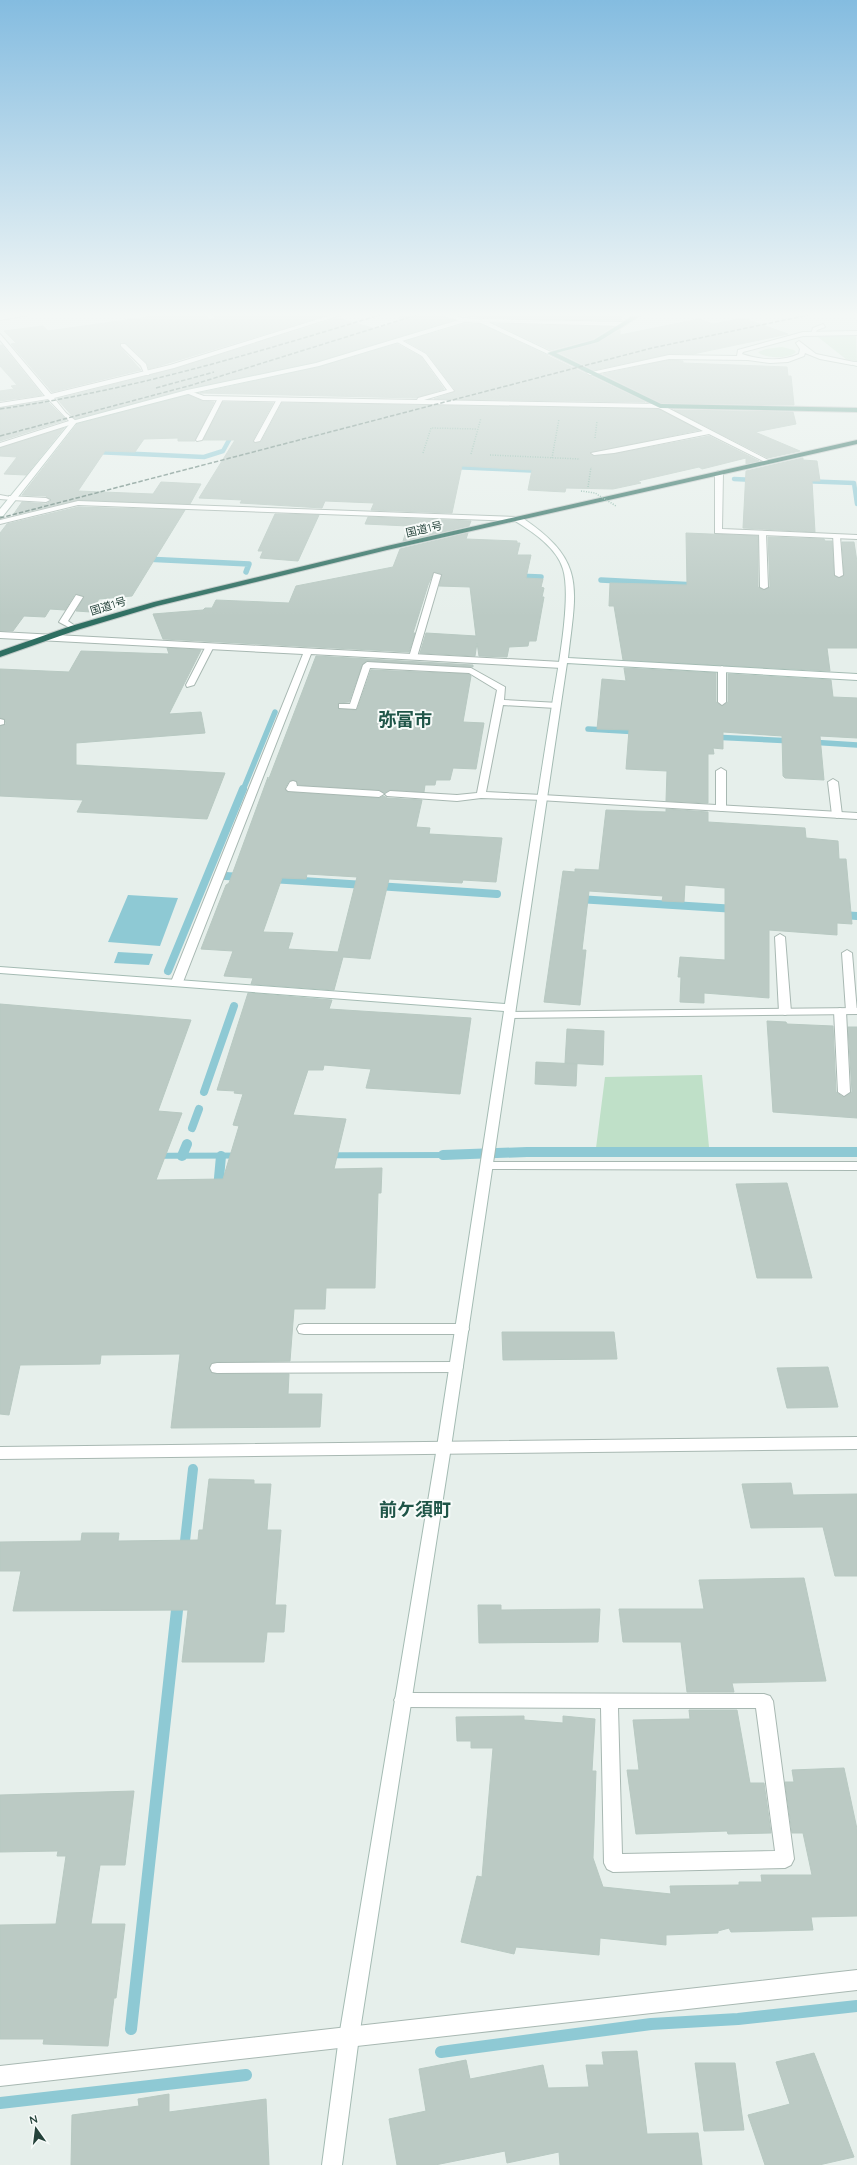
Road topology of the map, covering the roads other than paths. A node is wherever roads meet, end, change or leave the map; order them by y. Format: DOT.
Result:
graph roads {
  1 [pos="65,415"];
  2 [pos="100,415"];
  3 [pos="212,415"];
  4 [pos="271,415"];
  5 [pos="677,415"];
  6 [pos="74,422"];
  7 [pos="708,432"];
  8 [pos="199,440"];
  9 [pos="258,441"];
  10 [pos="857,442"];
  11 [pos="0,445"];
  12 [pos="594,453"];
  13 [pos="769,462"];
  14 [pos="719,473"];
  15 [pos="0,497"];
  16 [pos="12,498"];
  17 [pos="46,500"];
  18 [pos="0,514"];
  19 [pos="518,519"];
  20 [pos="0,522"];
  21 [pos="762,533"];
  22 [pos="836,536"];
  23 [pos="857,537"];
  24 [pos="437,575"];
  25 [pos="839,575"];
  26 [pos="764,587"];
  27 [pos="79,597"];
  28 [pos="74,628"];
  29 [pos="0,636"];
  30 [pos="45,638"];
  31 [pos="209,648"];
  32 [pos="308,651"];
  33 [pos="0,654"];
  34 [pos="413,657"];
  35 [pos="563,662"];
  36 [pos="722,669"];
  37 [pos="857,677"];
  38 [pos="190,685"];
  39 [pos="499,702"];
  40 [pos="722,702"];
  41 [pos="556,705"];
  42 [pos="342,706"];
  43 [pos="720,771"];
  44 [pos="833,782"];
  45 [pos="293,784"];
  46 [pos="379,794"];
  47 [pos="390,794"];
  48 [pos="481,795"];
  49 [pos="542,798"];
  50 [pos="721,808"];
  51 [pos="837,815"];
  52 [pos="857,816"];
  53 [pos="780,937"];
  54 [pos="847,953"];
  55 [pos="0,970"];
  56 [pos="177,982"];
  57 [pos="510,1011"];
  58 [pos="840,1011"];
  59 [pos="855,1011"];
  60 [pos="785,1012"];
  61 [pos="844,1092"];
  62 [pos="487,1163"];
  63 [pos="857,1166"];
  64 [pos="304,1329"];
  65 [pos="462,1329"];
  66 [pos="456,1367"];
  67 [pos="217,1368"];
  68 [pos="857,1443"];
  69 [pos="444,1447"];
  70 [pos="0,1453"];
  71 [pos="403,1700"];
  72 [pos="609,1701"];
  73 [pos="857,1980"];
  74 [pos="349,2037"];
  75 [pos="0,2076"];
  76 [pos="332,2165"];
  1 -- 6 [label="street"];
  2 -- 6 [label="street"];
  3 -- 8 [label="street"];
  4 -- 9 [label="street"];
  5 -- 7 [label="street"];
  6 -- 11 [label="street"];
  6 -- 16 [label="street"];
  7 -- 12 [label="street"];
  7 -- 13 [label="street"];
  10 -- 13 [label="highway, 国道1号"];
  13 -- 14 [label="highway, 国道1号"];
  14 -- 19 [label="highway, 国道1号"];
  14 -- 21 [label="street"];
  15 -- 16 [label="street"];
  16 -- 17 [label="street"];
  16 -- 18 [label="street"];
  19 -- 20 [label="street"];
  19 -- 28 [label="highway, 国道1号"];
  19 -- 35 [label="street"];
  21 -- 22 [label="street"];
  21 -- 26 [label="street"];
  22 -- 23 [label="street"];
  22 -- 25 [label="street"];
  24 -- 34 [label="street"];
  27 -- 28 [label="street"];
  28 -- 30 [label="highway, 国道1号"];
  29 -- 30 [label="street"];
  30 -- 31 [label="street"];
  30 -- 33 [label="highway, 国道1号"];
  31 -- 32 [label="street"];
  31 -- 38 [label="street"];
  32 -- 34 [label="street"];
  32 -- 56 [label="street"];
  34 -- 35 [label="street"];
  35 -- 36 [label="street"];
  35 -- 41 [label="street"];
  36 -- 37 [label="street"];
  36 -- 40 [label="street"];
  39 -- 41 [label="street"];
  39 -- 42 [label="street"];
  39 -- 48 [label="street"];
  41 -- 49 [label="street"];
  43 -- 50 [label="street"];
  44 -- 51 [label="street"];
  45 -- 46 [label="street"];
  47 -- 48 [label="street"];
  48 -- 49 [label="street"];
  49 -- 50 [label="street"];
  49 -- 57 [label="street"];
  50 -- 51 [label="street"];
  51 -- 52 [label="street"];
  53 -- 60 [label="street"];
  54 -- 59 [label="street"];
  55 -- 56 [label="street"];
  56 -- 57 [label="street"];
  57 -- 60 [label="street"];
  57 -- 62 [label="street"];
  58 -- 59 [label="street"];
  58 -- 60 [label="street"];
  58 -- 61 [label="street"];
  62 -- 63 [label="street"];
  62 -- 65 [label="street"];
  64 -- 65 [label="street"];
  65 -- 66 [label="street"];
  66 -- 67 [label="street"];
  66 -- 69 [label="street"];
  68 -- 69 [label="street"];
  69 -- 70 [label="street"];
  69 -- 71 [label="street"];
  71 -- 72 [label="street"];
  71 -- 74 [label="street"];
  72 -- 72 [label="street"];
  73 -- 74 [label="street"];
  74 -- 75 [label="street"];
  74 -- 76 [label="street"];
}
